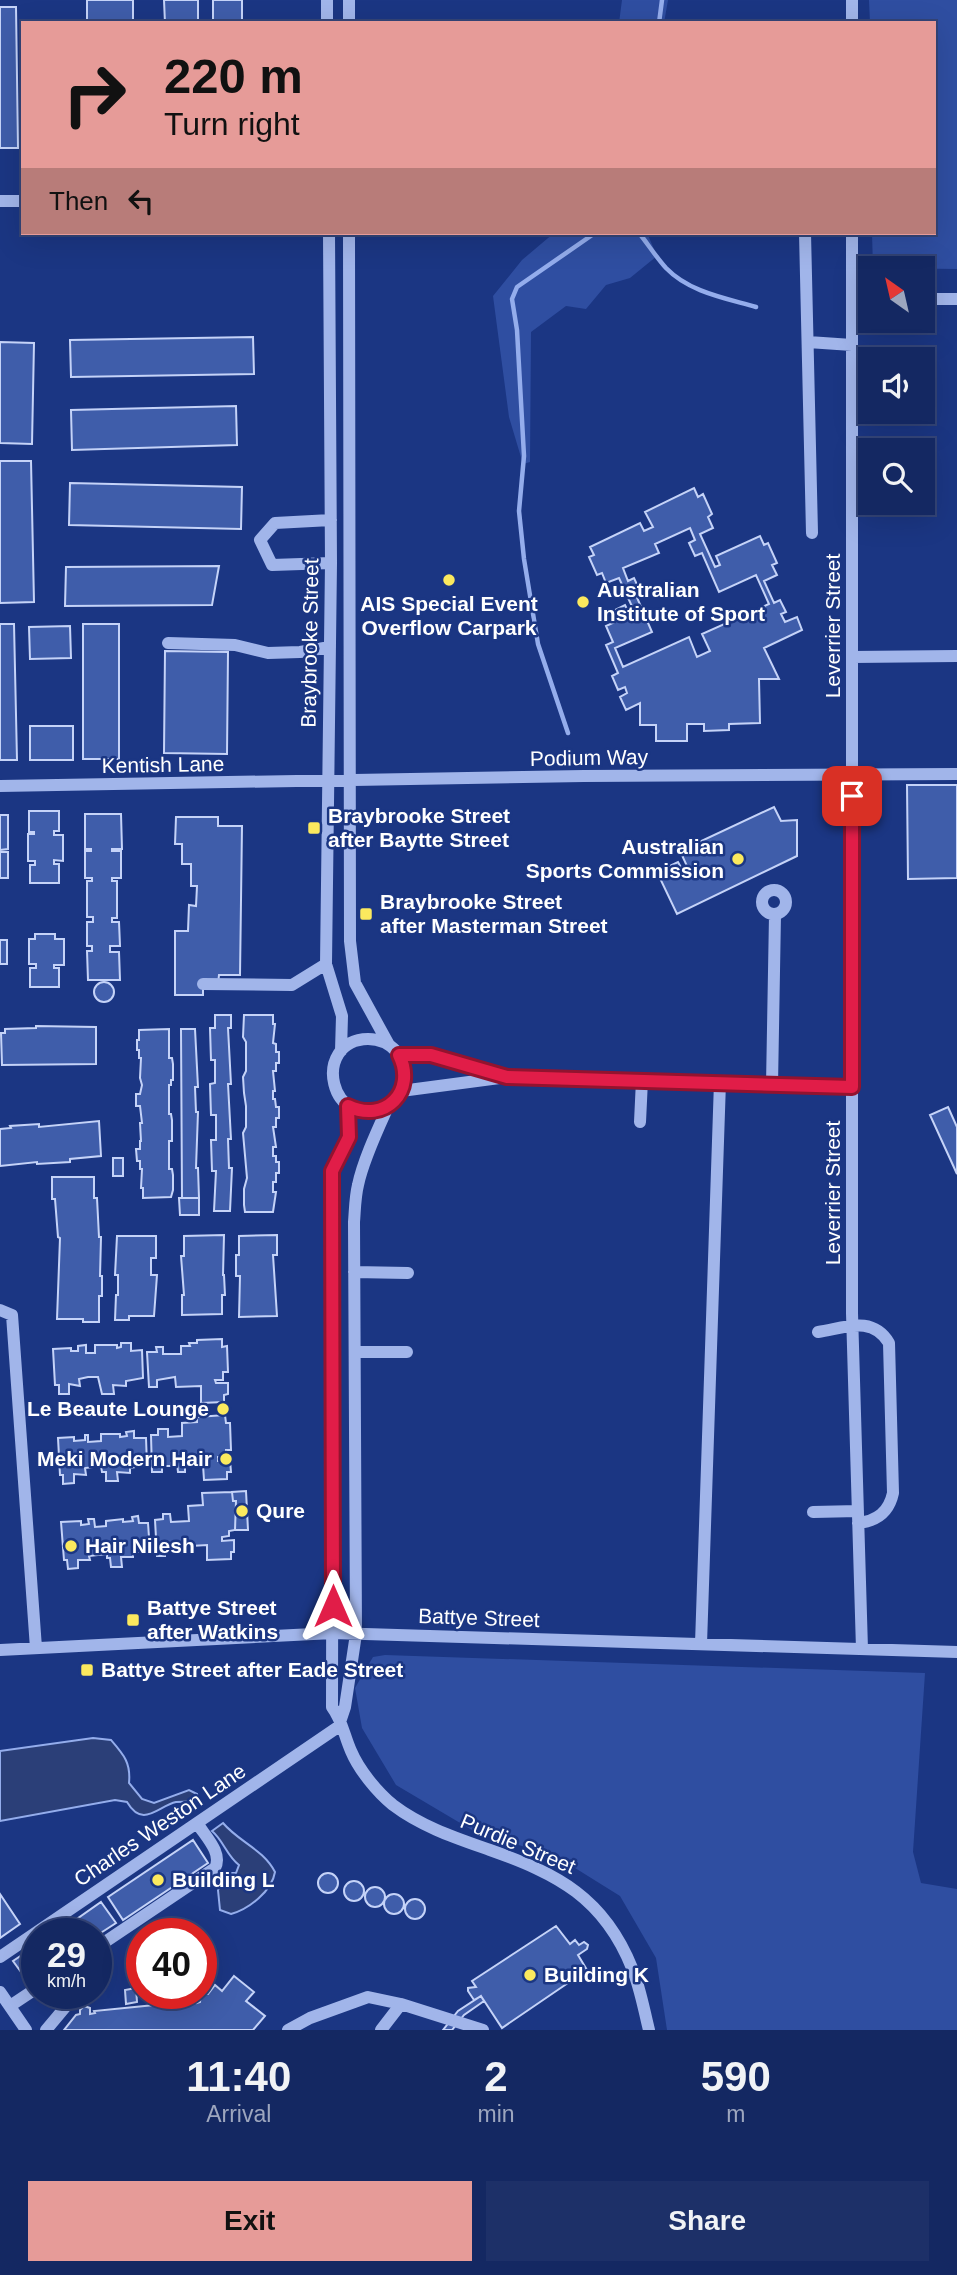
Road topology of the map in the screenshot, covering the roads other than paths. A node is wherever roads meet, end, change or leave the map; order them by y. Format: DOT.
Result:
graph roads {
  1 [pos="327,0"];
  2 [pos="349,0"];
  3 [pos="852,0"];
  4 [pos="327,21"];
  5 [pos="349,21"];
  6 [pos="852,21"];
  7 [pos="0,201"];
  8 [pos="21,201"];
  9 [pos="329,235"];
  10 [pos="349,235"];
  11 [pos="805,235"];
  12 [pos="852,235"];
  13 [pos="852,299"];
  14 [pos="858,299"];
  15 [pos="935,299"];
  16 [pos="957,299"];
  17 [pos="808,342"];
  18 [pos="852,345"];
  19 [pos="331,520"];
  20 [pos="812,533"];
  21 [pos="331,562"];
  22 [pos="169,643"];
  23 [pos="330,647"];
  24 [pos="957,656"];
  25 [pos="852,657"];
  26 [pos="957,774"];
  27 [pos="852,775"];
  28 [pos="327,782"];
  29 [pos="350,782"];
  30 [pos="0,786"];
  31 [pos="775,915"];
  32 [pos="326,964"];
  33 [pos="203,984"];
  34 [pos="389,1045"];
  35 [pos="341,1052"];
  36 [pos="399,1055"];
  37 [pos="507,1077"];
  38 [pos="642,1080"];
  39 [pos="720,1082"];
  40 [pos="772,1085"];
  41 [pos="852,1087"];
  42 [pos="401,1091"];
  43 [pos="389,1105"];
  44 [pos="348,1106"];
  45 [pos="640,1122"];
  46 [pos="332,1221"];
  47 [pos="354,1222"];
  48 [pos="354,1272"];
  49 [pos="408,1273"];
  50 [pos="0,1310"];
  51 [pos="852,1327"];
  52 [pos="818,1332"];
  53 [pos="355,1352"];
  54 [pos="407,1352"];
  55 [pos="15,1359"];
  56 [pos="0,1360"];
  57 [pos="813,1512"];
  58 [pos="858,1517"];
  59 [pos="333,1633"];
  60 [pos="356,1634"];
  61 [pos="701,1644"];
  62 [pos="36,1648"];
  63 [pos="862,1649"];
  64 [pos="0,1650"];
  65 [pos="957,1652"];
  66 [pos="341,1722"];
  67 [pos="197,1823"];
  68 [pos="112,1937"];
  69 [pos="0,1957"];
  70 [pos="0,1992"];
  71 [pos="21,1999"];
  72 [pos="401,2004"];
  73 [pos="10,2006"];
  74 [pos="63,2009"];
  75 [pos="291,2029"];
  76 [pos="26,2030"];
  77 [pos="46,2030"];
  78 [pos="381,2030"];
  79 [pos="483,2030"];
  80 [pos="649,2030"];
  1 -- 4 [label="street"];
  2 -- 5 [label="street"];
  3 -- 6 [label="street"];
  7 -- 8 [label="street"];
  9 -- 19 [label="street, Braybrooke Street"];
  10 -- 29 [label="street, Braybrooke Street"];
  11 -- 17 [label="street"];
  12 -- 13 [label="street, Leverrier Street"];
  13 -- 14 [label="street"];
  13 -- 18 [label="street, Leverrier Street"];
  15 -- 16 [label="street"];
  17 -- 18 [label="street"];
  17 -- 20 [label="street"];
  18 -- 25 [label="street, Leverrier Street"];
  19 -- 21 [label="street, Braybrooke Street"];
  19 -- 21 [label="street"];
  21 -- 23 [label="street, Braybrooke Street"];
  22 -- 23 [label="street"];
  23 -- 28 [label="street, Braybrooke Street"];
  24 -- 25 [label="street"];
  25 -- 27 [label="street, Leverrier Street"];
  26 -- 27 [label="street, Podium Way"];
  27 -- 29 [label="street, Podium Way"];
  27 -- 41 [label="street, Leverrier Street"];
  28 -- 29 [label="street, Podium Way"];
  28 -- 30 [label="street, Kentish Lane"];
  28 -- 32 [label="street, Braybrooke Street"];
  29 -- 34 [label="street, Braybrooke Street"];
  31 -- 40 [label="street"];
  32 -- 33 [label="street"];
  32 -- 35 [label="street, Braybrooke Street"];
  34 -- 35 [label="street"];
  34 -- 36 [label="street"];
  35 -- 44 [label="street"];
  36 -- 37 [label="street"];
  36 -- 42 [label="street"];
  37 -- 38 [label="street"];
  37 -- 42 [label="street"];
  38 -- 39 [label="street"];
  38 -- 45 [label="street"];
  39 -- 40 [label="street"];
  39 -- 61 [label="street"];
  40 -- 41 [label="street"];
  41 -- 51 [label="street, Leverrier Street"];
  42 -- 43 [label="street"];
  43 -- 44 [label="street"];
  43 -- 47 [label="street"];
  44 -- 46 [label="street"];
  46 -- 47 [label="street"];
  46 -- 59 [label="street"];
  47 -- 48 [label="street"];
  48 -- 49 [label="street"];
  48 -- 53 [label="street"];
  50 -- 55 [label="street"];
  51 -- 52 [label="street"];
  51 -- 58 [label="street, Leverrier Street"];
  51 -- 58 [label="street"];
  53 -- 54 [label="street"];
  53 -- 60 [label="street"];
  55 -- 56 [label="street"];
  55 -- 62 [label="street"];
  57 -- 58 [label="street"];
  58 -- 63 [label="street, Leverrier Street"];
  59 -- 60 [label="street, Battye Street"];
  59 -- 62 [label="street, Battye Street"];
  59 -- 66 [label="street, Purdie Street"];
  60 -- 61 [label="street, Battye Street"];
  60 -- 66 [label="street"];
  61 -- 63 [label="street, Battye Street"];
  62 -- 64 [label="street, Battye Street"];
  63 -- 65 [label="street, Battye Street"];
  66 -- 67 [label="street, Charles Weston Lane"];
  66 -- 80 [label="street, Purdie Street"];
  67 -- 68 [label="street"];
  67 -- 69 [label="street, Charles Weston Lane"];
  70 -- 73 [label="street"];
  71 -- 73 [label="street"];
  72 -- 75 [label="street"];
  72 -- 78 [label="street"];
  72 -- 79 [label="street"];
  73 -- 76 [label="street"];
  74 -- 77 [label="street"];
}
